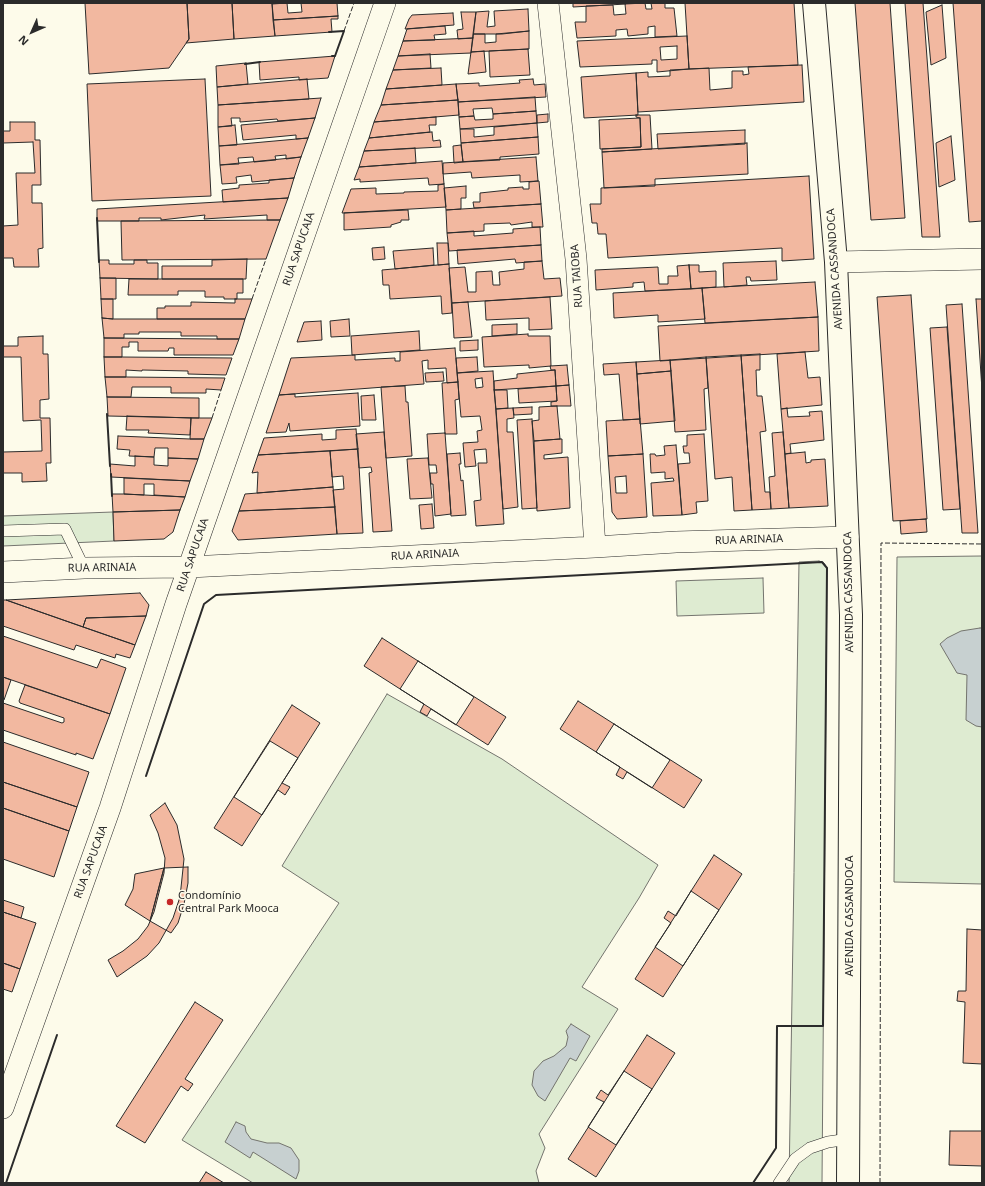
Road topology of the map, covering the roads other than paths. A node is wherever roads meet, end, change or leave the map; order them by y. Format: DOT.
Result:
graph roads {
  1 [pos="385,3"];
  2 [pos="814,3"];
  3 [pos="549,4"];
  4 [pos="982,259"];
  5 [pos="836,262"];
  6 [pos="3,531"];
  7 [pos="848,537"];
  8 [pos="595,547"];
  9 [pos="189,567"];
  10 [pos="84,568"];
  11 [pos="3,572"];
  12 [pos="3,1108"];
  13 [pos="849,1139"];
  14 [pos="779,1183"];
  15 [pos="848,1183"];
  1 -- 9 [label="street, RUA SAPUCAIA"];
  2 -- 5 [label="street, AVENIDA CASSANDOCA"];
  3 -- 8 [label="street, RUA TAIOBA"];
  4 -- 5 [label="street"];
  5 -- 7 [label="street, AVENIDA CASSANDOCA"];
  6 -- 10 [label="lane"];
  7 -- 8 [label="street, RUA ARINAIA"];
  7 -- 13 [label="street, AVENIDA CASSANDOCA"];
  8 -- 9 [label="street, RUA ARINAIA"];
  9 -- 10 [label="street, RUA ARINAIA"];
  9 -- 12 [label="street, RUA SAPUCAIA"];
  10 -- 11 [label="street, RUA ARINAIA"];
  13 -- 14 [label="lane"];
  13 -- 15 [label="street, AVENIDA CASSANDOCA"];
}
